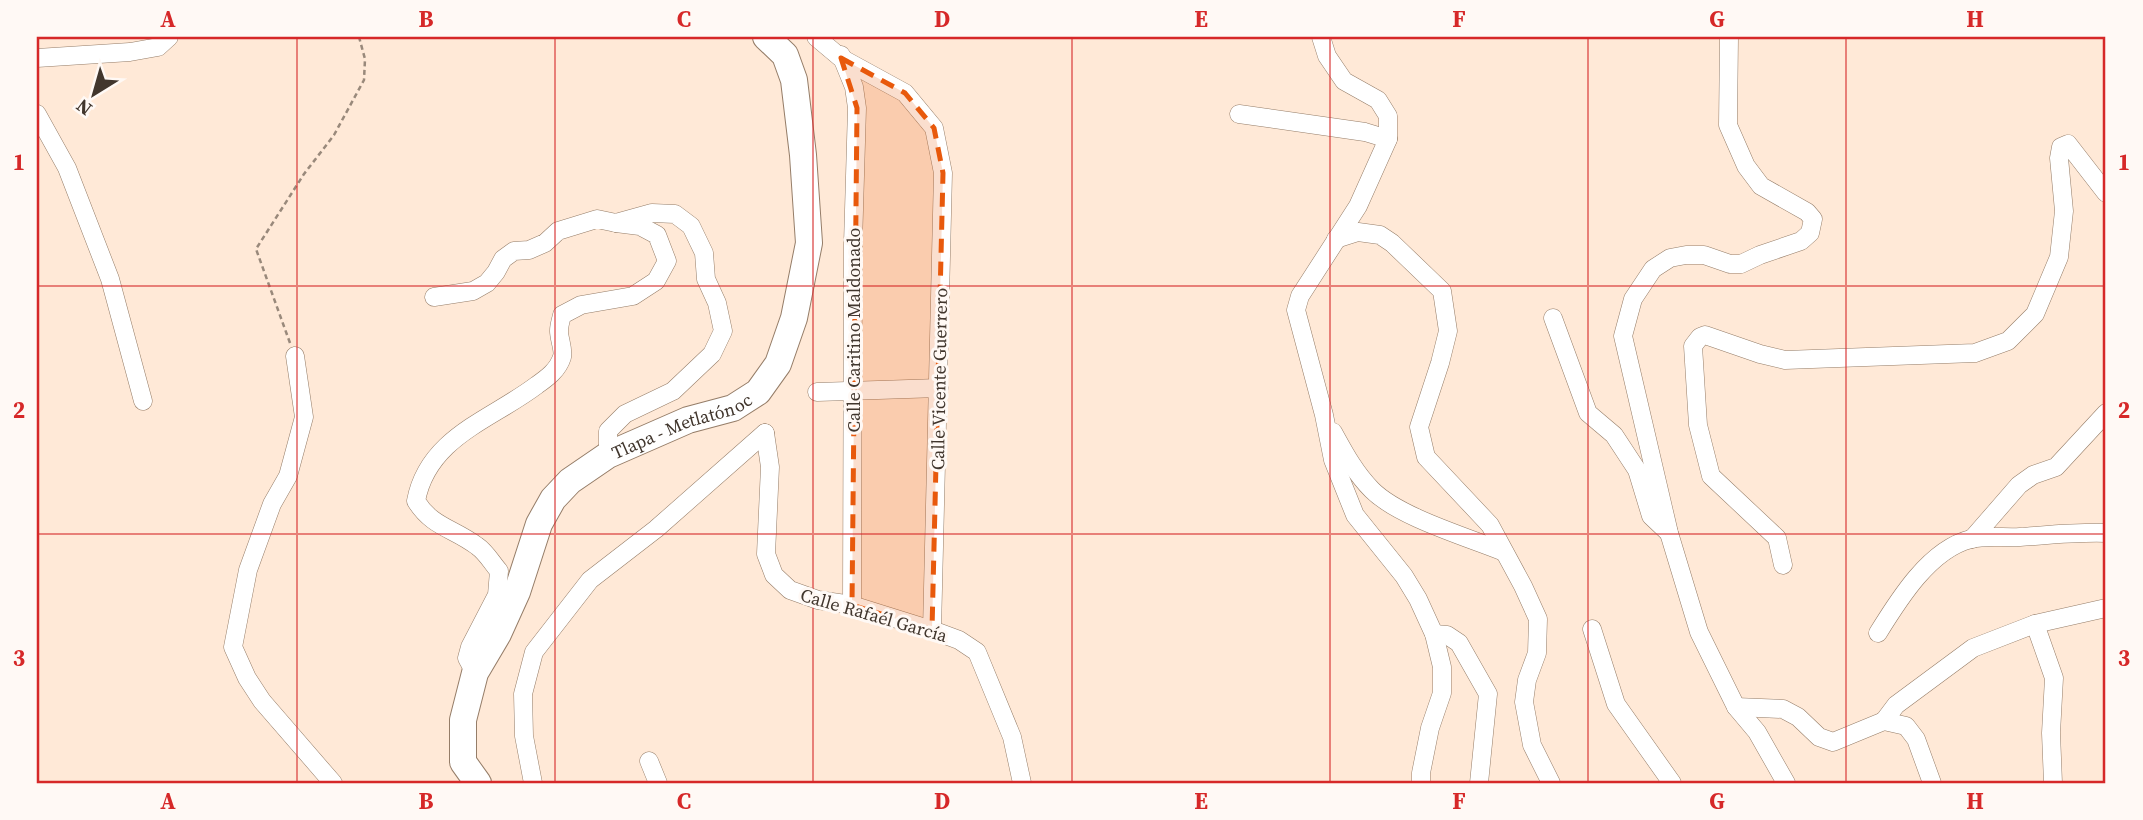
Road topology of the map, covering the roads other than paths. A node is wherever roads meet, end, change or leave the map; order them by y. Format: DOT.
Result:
graph roads {
  1 [pos="169,37"];
  2 [pos="766,37"];
  3 [pos="816,37"];
  4 [pos="835,37"];
  5 [pos="1321,37"];
  6 [pos="1729,37"];
  7 [pos="37,58"];
  8 [pos="841,58"];
  9 [pos="37,114"];
  10 [pos="1239,114"];
  11 [pos="1388,139"];
  12 [pos="2106,193"];
  13 [pos="616,223"];
  14 [pos="1336,239"];
  15 [pos="434,297"];
  16 [pos="1553,318"];
  17 [pos="295,356"];
  18 [pos="939,388"];
  19 [pos="854,390"];
  20 [pos="817,392"];
  21 [pos="143,401"];
  22 [pos="2106,413"];
  23 [pos="1324,415"];
  24 [pos="608,455"];
  25 [pos="1670,533"];
  26 [pos="2106,534"];
  27 [pos="1972,539"];
  28 [pos="1504,552"];
  29 [pos="1783,565"];
  30 [pos="852,605"];
  31 [pos="2106,608"];
  32 [pos="2035,624"];
  33 [pos="1592,629"];
  34 [pos="932,630"];
  35 [pos="1878,632"];
  36 [pos="1434,634"];
  37 [pos="475,673"];
  38 [pos="1737,707"];
  39 [pos="1884,721"];
  40 [pos="649,761"];
  41 [pos="333,783"];
  42 [pos="478,783"];
  43 [pos="533,783"];
  44 [pos="658,783"];
  45 [pos="1022,783"];
  46 [pos="1421,783"];
  47 [pos="1479,783"];
  48 [pos="1551,783"];
  49 [pos="1672,783"];
  50 [pos="1786,783"];
  51 [pos="1932,783"];
  52 [pos="2053,783"];
  1 -- 7 [label="street"];
  2 -- 24 [label="main road, Tlapa - Metlatónoc"];
  3 -- 8 [label="street"];
  4 -- 8 [label="street, Calle Caritino Maldonado"];
  5 -- 11 [label="street"];
  6 -- 25 [label="street"];
  8 -- 18 [label="street, Calle Vicente Guerrero"];
  8 -- 19 [label="street, Calle Caritino Maldonado"];
  9 -- 21 [label="street"];
  10 -- 11 [label="street"];
  11 -- 14 [label="street"];
  12 -- 29 [label="street"];
  13 -- 15 [label="street"];
  13 -- 24 [label="street"];
  13 -- 37 [label="street"];
  14 -- 23 [label="street"];
  14 -- 28 [label="street"];
  16 -- 25 [label="street"];
  17 -- 41 [label="street"];
  18 -- 19 [label="street"];
  18 -- 34 [label="street, Calle Vicente Guerrero"];
  19 -- 20 [label="street"];
  19 -- 30 [label="street, Calle Caritino Maldonado"];
  22 -- 27 [label="street"];
  23 -- 28 [label="street"];
  23 -- 36 [label="street"];
  24 -- 37 [label="main road, Tlapa - Metlatónoc"];
  25 -- 38 [label="street"];
  26 -- 27 [label="street"];
  27 -- 35 [label="street"];
  28 -- 48 [label="street"];
  30 -- 34 [label="street, Calle Rafaél García"];
  30 -- 43 [label="street, Calle Rafaél García"];
  31 -- 32 [label="street"];
  32 -- 39 [label="street"];
  32 -- 52 [label="street"];
  33 -- 49 [label="street"];
  34 -- 45 [label="street, Calle Rafaél García"];
  36 -- 46 [label="street"];
  36 -- 47 [label="street"];
  37 -- 42 [label="main road, Tlapa - Metlatónoc"];
  38 -- 39 [label="street"];
  38 -- 50 [label="street"];
  39 -- 51 [label="street"];
  40 -- 44 [label="street"];
}
